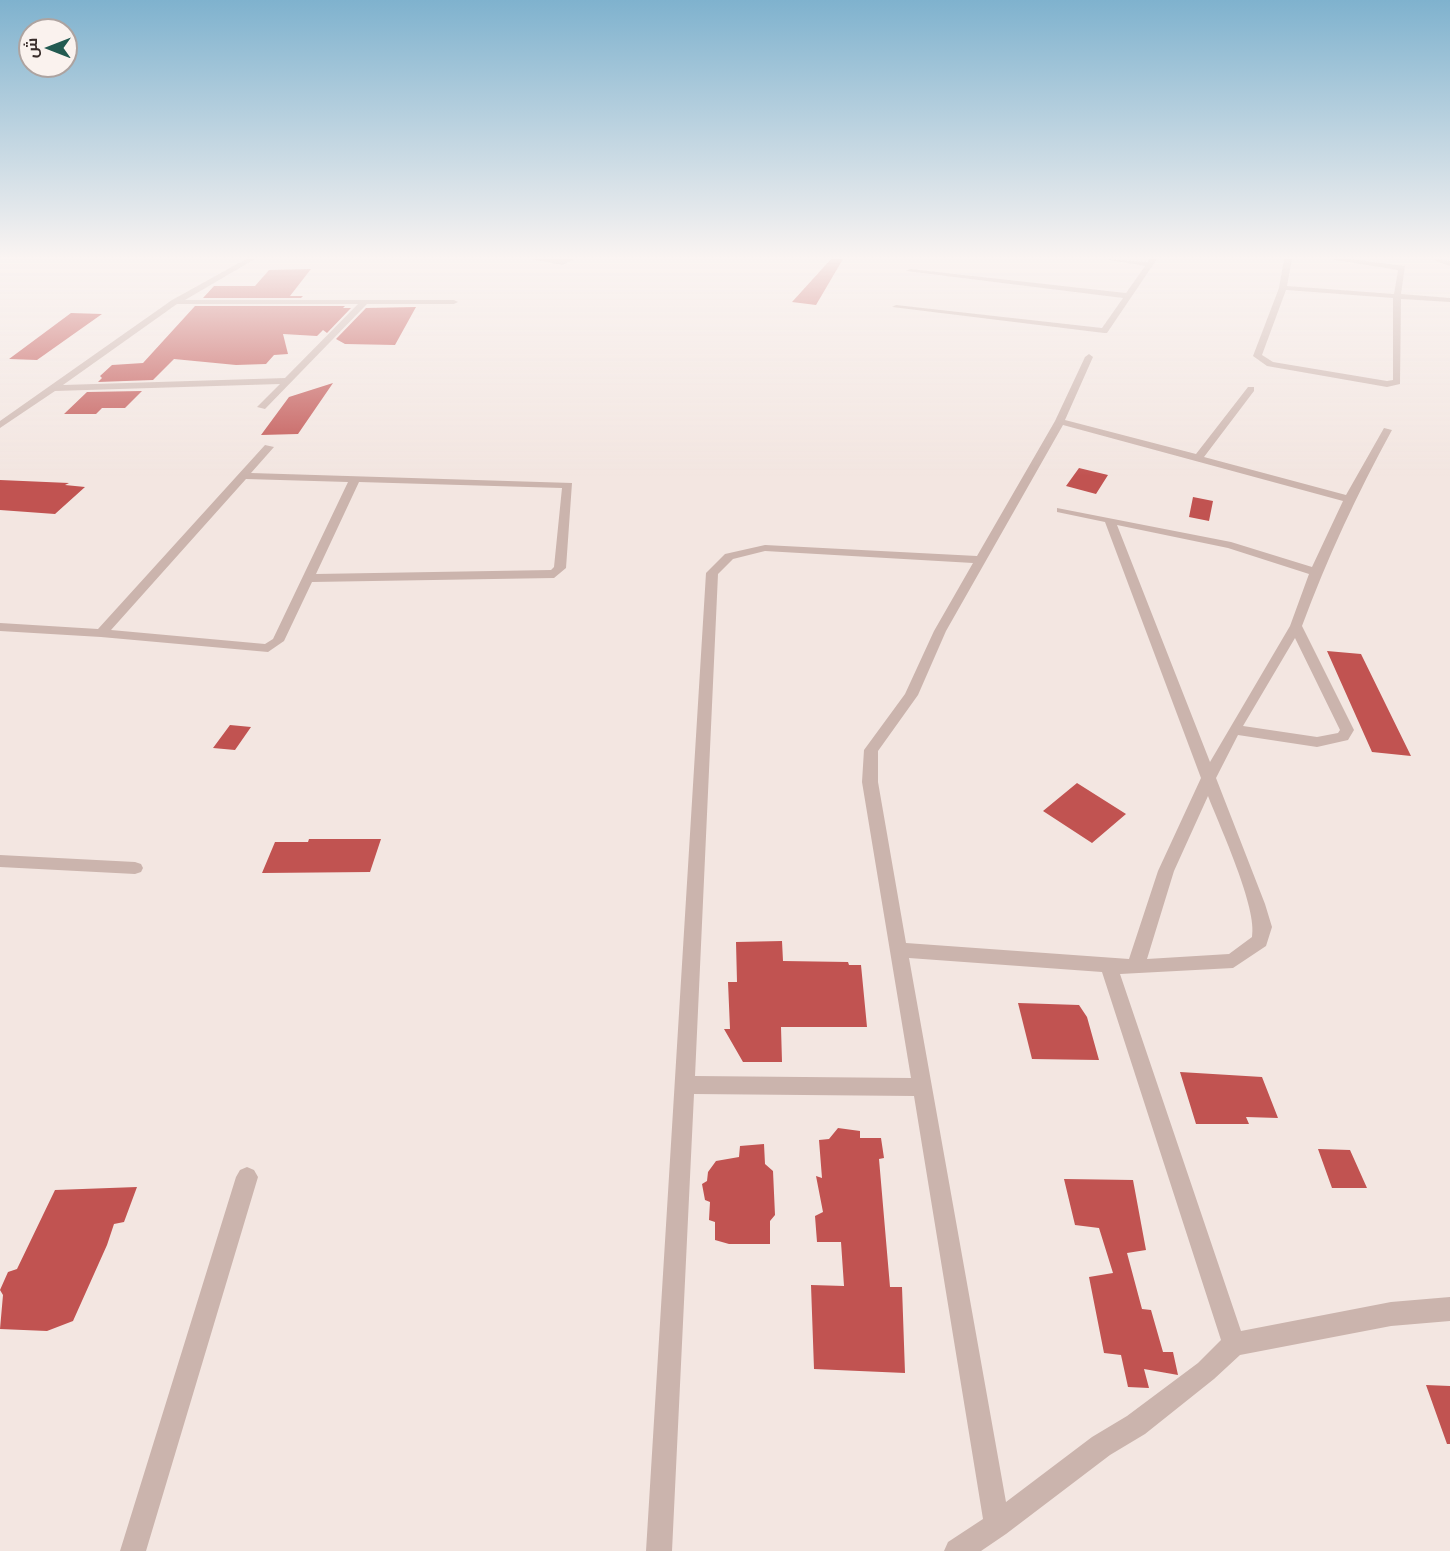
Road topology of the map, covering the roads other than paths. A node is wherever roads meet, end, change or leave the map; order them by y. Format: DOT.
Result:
graph roads {
  1 [pos="134,331"];
  2 [pos="336,331"];
  3 [pos="1266,331"];
  4 [pos="1397,331"];
  5 [pos="1089,357"];
  6 [pos="287,381"];
  7 [pos="54,388"];
  8 [pos="1251,389"];
  9 [pos="262,407"];
  10 [pos="1060,421"];
  11 [pos="0,425"];
  12 [pos="1387,430"];
  13 [pos="269,447"];
  14 [pos="1199,457"];
  15 [pos="243,476"];
  16 [pos="354,481"];
  17 [pos="1349,499"];
  18 [pos="1061,510"];
  19 [pos="1110,520"];
  20 [pos="978,561"];
  21 [pos="1316,572"];
  22 [pos="307,578"];
  23 [pos="1296,626"];
  24 [pos="0,627"];
  25 [pos="101,633"];
  26 [pos="1234,730"];
  27 [pos="1210,776"];
  28 [pos="0,861"];
  29 [pos="135,868"];
  30 [pos="898,951"];
  31 [pos="1109,966"];
  32 [pos="1135,967"];
  33 [pos="685,1085"];
  34 [pos="921,1087"];
  35 [pos="247,1177"];
  36 [pos="1450,1309"];
  37 [pos="1234,1344"];
  38 [pos="997,1525"];
  39 [pos="133,1551"];
  40 [pos="659,1551"];
  41 [pos="957,1551"];
  1 -- 7 [label="street"];
  2 -- 6 [label="street"];
  3 -- 4 [label="street"];
  5 -- 10 [label="street"];
  6 -- 7 [label="street"];
  6 -- 9 [label="street"];
  7 -- 11 [label="street"];
  8 -- 14 [label="street"];
  10 -- 14 [label="street"];
  10 -- 20 [label="street"];
  12 -- 17 [label="street"];
  13 -- 15 [label="street"];
  14 -- 17 [label="street"];
  15 -- 16 [label="street"];
  15 -- 25 [label="street"];
  16 -- 22 [label="street"];
  16 -- 22 [label="street"];
  17 -- 21 [label="street"];
  18 -- 19 [label="street"];
  19 -- 21 [label="street"];
  19 -- 27 [label="street"];
  20 -- 30 [label="street"];
  20 -- 33 [label="street"];
  21 -- 23 [label="street"];
  22 -- 25 [label="street"];
  23 -- 26 [label="street"];
  23 -- 26 [label="street"];
  24 -- 25 [label="street"];
  26 -- 27 [label="street"];
  27 -- 32 [label="street"];
  27 -- 32 [label="street"];
  28 -- 29 [label="street"];
  30 -- 31 [label="street"];
  30 -- 34 [label="street"];
  31 -- 32 [label="street"];
  31 -- 37 [label="street"];
  33 -- 34 [label="street"];
  33 -- 40 [label="street"];
  34 -- 38 [label="street"];
  35 -- 39 [label="street"];
  36 -- 37 [label="street"];
  37 -- 38 [label="street"];
  38 -- 41 [label="street"];
}
